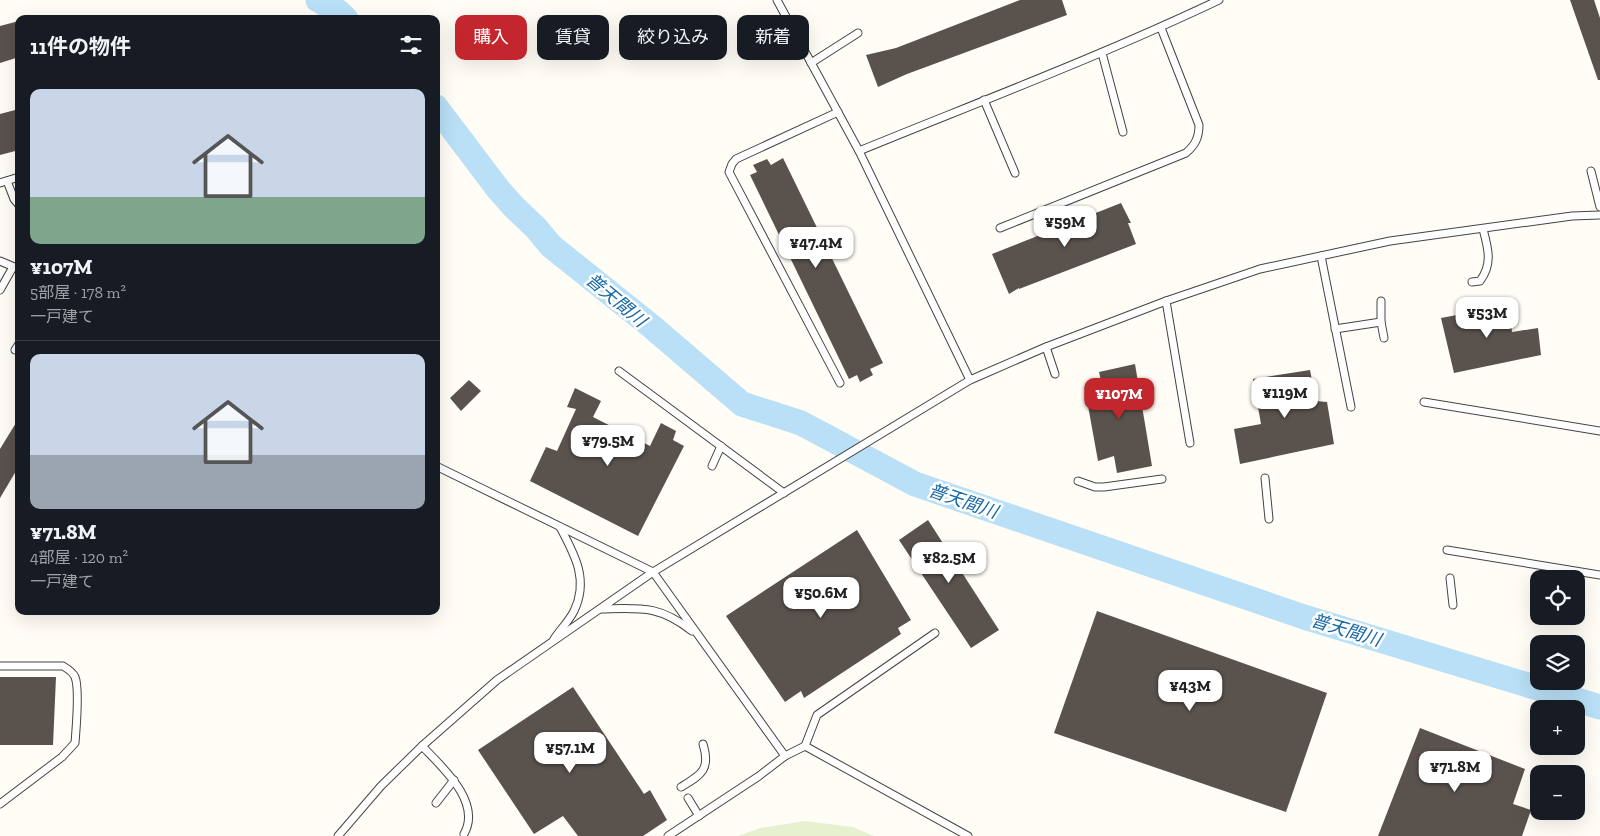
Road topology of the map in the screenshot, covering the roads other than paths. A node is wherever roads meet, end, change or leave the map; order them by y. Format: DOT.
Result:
graph roads {
  1 [pos="777,0"];
  2 [pos="1218,0"];
  3 [pos="1161,28"];
  4 [pos="858,33"];
  5 [pos="1102,53"];
  6 [pos="811,63"];
  7 [pos="984,100"];
  8 [pos="838,112"];
  9 [pos="1123,132"];
  10 [pos="859,150"];
  11 [pos="1591,171"];
  12 [pos="1015,173"];
  13 [pos="4,182"];
  14 [pos="15,200"];
  15 [pos="1600,207"];
  16 [pos="1600,215"];
  17 [pos="1000,228"];
  18 [pos="1483,229"];
  19 [pos="1321,256"];
  20 [pos="0,260"];
  21 [pos="15,268"];
  22 [pos="15,269"];
  23 [pos="1472,282"];
  24 [pos="0,290"];
  25 [pos="1166,300"];
  26 [pos="1381,301"];
  27 [pos="1381,322"];
  28 [pos="1335,329"];
  29 [pos="1384,338"];
  30 [pos="1046,347"];
  31 [pos="619,371"];
  32 [pos="1055,374"];
  33 [pos="970,380"];
  34 [pos="840,383"];
  35 [pos="1424,402"];
  36 [pos="1351,407"];
  37 [pos="1600,431"];
  38 [pos="1190,443"];
  39 [pos="721,446"];
  40 [pos="712,466"];
  41 [pos="440,468"];
  42 [pos="1265,478"];
  43 [pos="1162,479"];
  44 [pos="1078,481"];
  45 [pos="784,493"];
  46 [pos="1269,519"];
  47 [pos="560,527"];
  48 [pos="1447,550"];
  49 [pos="653,572"];
  50 [pos="1600,575"];
  51 [pos="1450,578"];
  52 [pos="1453,605"];
  53 [pos="600,609"];
  54 [pos="936,634"];
  55 [pos="698,636"];
  56 [pos="550,644"];
  57 [pos="0,666"];
  58 [pos="703,744"];
  59 [pos="422,746"];
  60 [pos="805,746"];
  61 [pos="785,756"];
  62 [pos="454,780"];
  63 [pos="681,787"];
  64 [pos="688,798"];
  65 [pos="436,803"];
  66 [pos="0,804"];
  67 [pos="699,816"];
  68 [pos="464,834"];
  69 [pos="669,835"];
  70 [pos="338,836"];
  71 [pos="968,836"];
  1 -- 6 [label="lane"];
  2 -- 3 [label="lane"];
  3 -- 5 [label="lane"];
  3 -- 17 [label="lane"];
  4 -- 6 [label="lane"];
  5 -- 7 [label="lane"];
  5 -- 9 [label="lane"];
  6 -- 8 [label="lane"];
  7 -- 10 [label="lane"];
  7 -- 12 [label="lane"];
  8 -- 10 [label="lane"];
  8 -- 34 [label="lane"];
  10 -- 33 [label="lane"];
  11 -- 15 [label="lane"];
  13 -- 14 [label="lane"];
  16 -- 18 [label="lane"];
  18 -- 19 [label="lane"];
  18 -- 23 [label="lane"];
  19 -- 25 [label="lane"];
  19 -- 28 [label="lane"];
  20 -- 21 [label="lane"];
  22 -- 24 [label="lane"];
  25 -- 30 [label="lane"];
  25 -- 38 [label="lane"];
  26 -- 27 [label="lane"];
  27 -- 28 [label="lane"];
  27 -- 29 [label="lane"];
  28 -- 36 [label="lane"];
  30 -- 32 [label="lane"];
  30 -- 33 [label="lane"];
  31 -- 39 [label="lane"];
  33 -- 45 [label="lane"];
  35 -- 37 [label="lane"];
  39 -- 40 [label="lane"];
  39 -- 45 [label="lane"];
  41 -- 47 [label="lane"];
  42 -- 46 [label="lane"];
  43 -- 44 [label="lane"];
  45 -- 49 [label="lane"];
  47 -- 49 [label="lane"];
  47 -- 56 [label="lane"];
  48 -- 50 [label="lane"];
  49 -- 53 [label="lane"];
  49 -- 55 [label="lane"];
  51 -- 52 [label="lane"];
  53 -- 55 [label="lane"];
  53 -- 56 [label="lane"];
  54 -- 60 [label="lane"];
  55 -- 61 [label="lane"];
  56 -- 59 [label="lane"];
  57 -- 66 [label="lane"];
  58 -- 63 [label="lane"];
  59 -- 62 [label="lane"];
  59 -- 70 [label="lane"];
  60 -- 61 [label="lane"];
  60 -- 71 [label="lane"];
  61 -- 67 [label="lane"];
  62 -- 65 [label="lane"];
  62 -- 68 [label="lane"];
  64 -- 67 [label="lane"];
  67 -- 69 [label="lane"];
}
